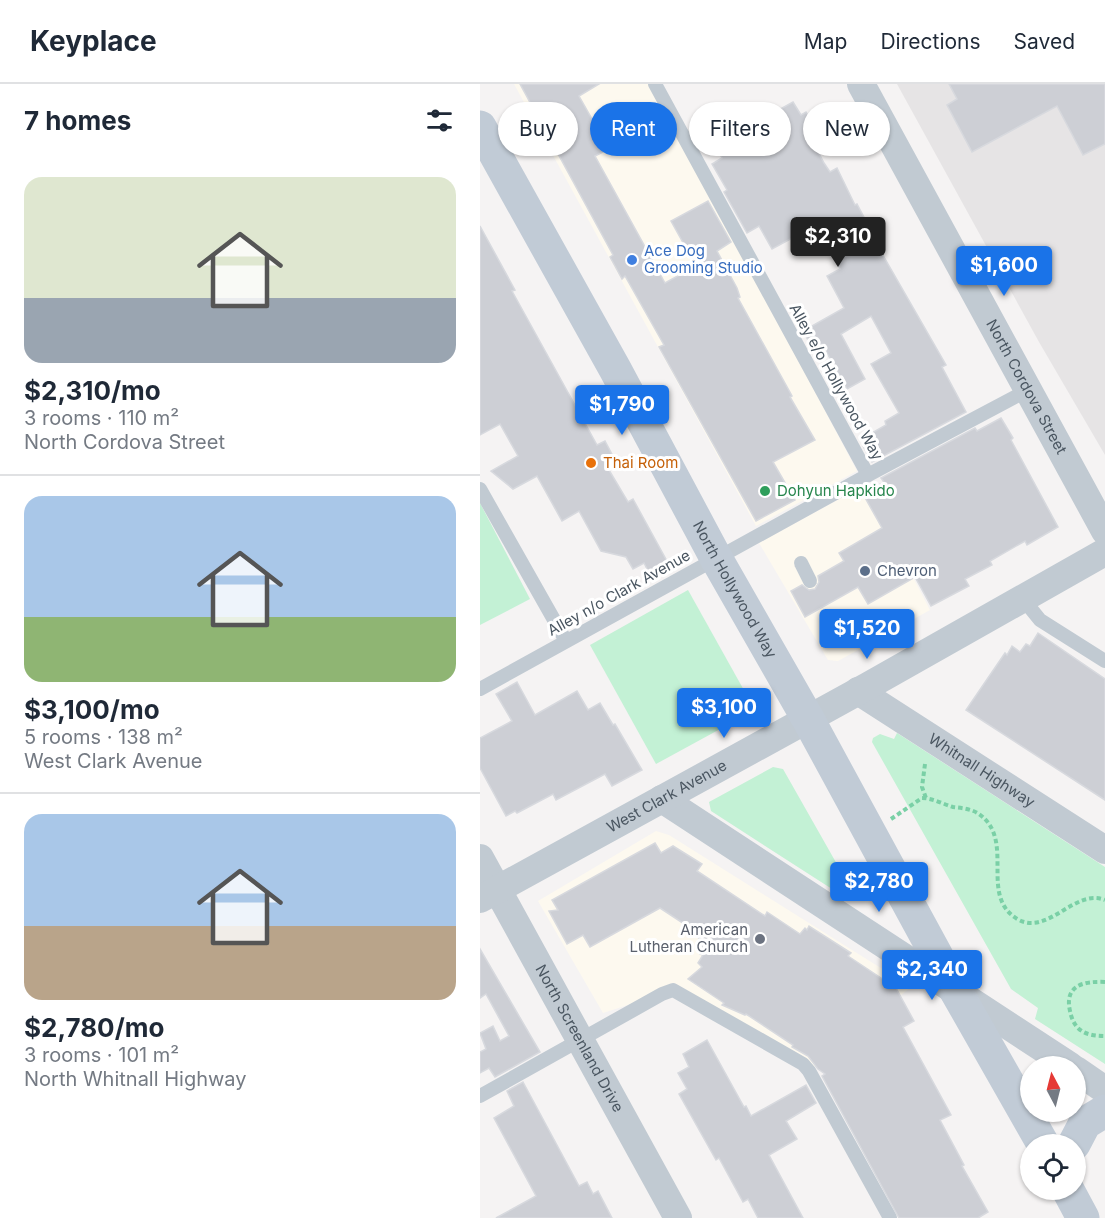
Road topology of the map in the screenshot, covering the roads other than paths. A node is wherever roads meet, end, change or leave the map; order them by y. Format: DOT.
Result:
graph roads {
  1 [pos="655,84"];
  2 [pos="861,84"];
  3 [pos="480,128"];
  4 [pos="1028,390"];
  5 [pos="868,475"];
  6 [pos="480,489"];
  7 [pos="1105,531"];
  8 [pos="1105,552"];
  9 [pos="716,558"];
  10 [pos="801,563"];
  11 [pos="810,581"];
  12 [pos="1023,599"];
  13 [pos="566,641"];
  14 [pos="1105,661"];
  15 [pos="480,688"];
  16 [pos="858,691"];
  17 [pos="808,719"];
  18 [pos="662,799"];
  19 [pos="1105,850"];
  20 [pos="480,858"];
  21 [pos="489,894"];
  22 [pos="957,993"];
  23 [pos="581,1041"];
  24 [pos="1055,1056"];
  25 [pos="1086,1077"];
  26 [pos="1105,1090"];
  27 [pos="480,1096"];
  28 [pos="1105,1111"];
  29 [pos="1036,1134"];
  30 [pos="1079,1134"];
  31 [pos="1073,1200"];
  32 [pos="678,1218"];
  33 [pos="890,1218"];
  34 [pos="1083,1218"];
  1 -- 5 [label="lane, Alley e/o Hollywood Way"];
  2 -- 4 [label="street, North Cordova Street"];
  3 -- 9 [label="main road, North Hollywood Way"];
  4 -- 5 [label="lane, Alley n/o Clark Avenue"];
  4 -- 7 [label="street, North Cordova Street"];
  5 -- 9 [label="lane, Alley n/o Clark Avenue"];
  6 -- 13 [label="lane"];
  8 -- 12 [label="street, West Clark Avenue"];
  9 -- 13 [label="lane, Alley n/o Clark Avenue"];
  9 -- 17 [label="main road, North Hollywood Way"];
  10 -- 11 [label="lane"];
  12 -- 14 [label="lane"];
  12 -- 16 [label="street, West Clark Avenue"];
  13 -- 15 [label="lane, Alley n/o Clark Avenue"];
  16 -- 17 [label="street, West Clark Avenue"];
  16 -- 19 [label="street, Whitnall Highway"];
  17 -- 18 [label="street, West Clark Avenue"];
  17 -- 22 [label="main road, North Hollywood Way"];
  18 -- 21 [label="street, West Clark Avenue"];
  18 -- 22 [label="street"];
  20 -- 21 [label="street, North Screenland Drive"];
  21 -- 23 [label="street, North Screenland Drive"];
  22 -- 24 [label="street"];
  22 -- 29 [label="main road, North Hollywood Way"];
  23 -- 27 [label="lane"];
  23 -- 32 [label="street, North Screenland Drive"];
  23 -- 33 [label="lane"];
  25 -- 26 [label="street"];
  28 -- 30 [label="main road"];
  31 -- 34 [label="main road"];
}
